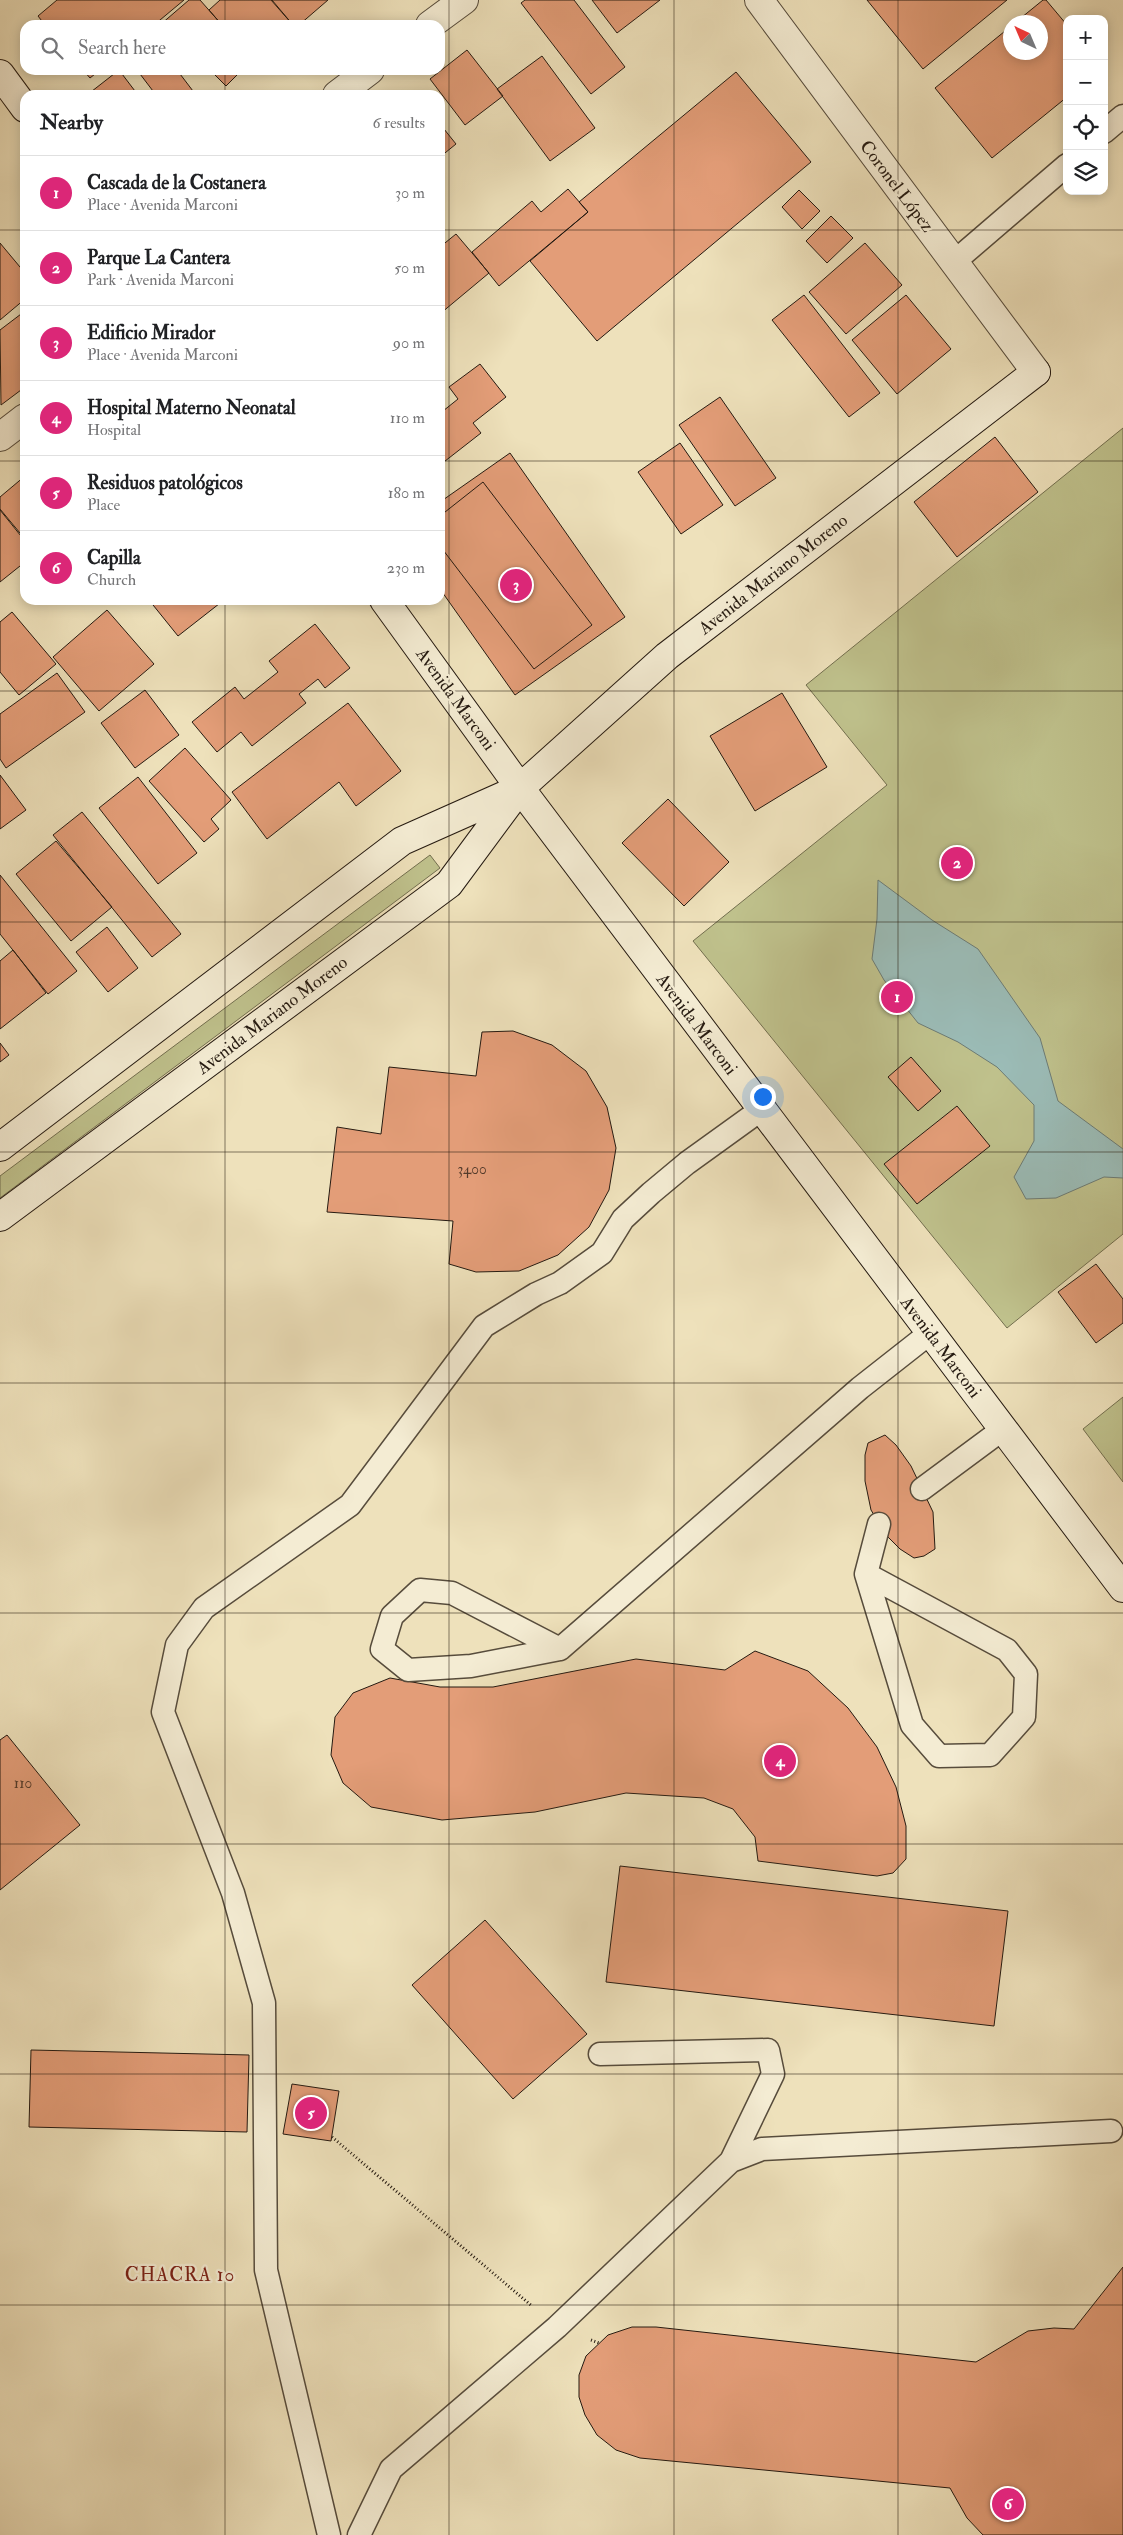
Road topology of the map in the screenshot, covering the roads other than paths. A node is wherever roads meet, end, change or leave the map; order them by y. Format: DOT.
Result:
graph roads {
  1 [pos="464,0"];
  2 [pos="759,0"];
  3 [pos="437,20"];
  4 [pos="0,74"];
  5 [pos="363,75"];
  6 [pos="343,90"];
  7 [pos="20,101"];
  8 [pos="1123,116"];
  9 [pos="1108,129"];
  10 [pos="1063,168"];
  11 [pos="954,262"];
  12 [pos="1036,372"];
  13 [pos="20,422"];
  14 [pos="0,437"];
  15 [pos="388,605"];
  16 [pos="520,788"];
  17 [pos="762,1109"];
  18 [pos="0,1147"];
  19 [pos="0,1217"];
  20 [pos="930,1333"];
  21 [pos="1003,1429"];
  22 [pos="922,1489"];
  23 [pos="879,1524"];
  24 [pos="866,1574"];
  25 [pos="1123,1588"];
  26 [pos="560,1649"];
  27 [pos="600,2054"];
  28 [pos="1111,2132"];
  29 [pos="731,2161"];
  30 [pos="329,2535"];
  31 [pos="359,2535"];
  1 -- 3 [label="main road"];
  2 -- 11 [label="main road, Coronel López"];
  4 -- 7 [label="main road"];
  5 -- 6 [label="main road"];
  8 -- 9 [label="lane"];
  10 -- 11 [label="lane"];
  11 -- 12 [label="main road, Coronel López"];
  12 -- 16 [label="main road, Avenida Mariano Moreno"];
  13 -- 14 [label="main road"];
  15 -- 16 [label="main road, Avenida Marconi"];
  16 -- 17 [label="main road, Avenida Marconi"];
  16 -- 18 [label="main road, Avenida Mariano Moreno"];
  16 -- 19 [label="main road, Avenida Mariano Moreno"];
  17 -- 20 [label="main road, Avenida Marconi"];
  17 -- 30 [label="lane"];
  20 -- 21 [label="main road, Avenida Marconi"];
  20 -- 26 [label="lane"];
  21 -- 22 [label="lane"];
  21 -- 25 [label="main road, Avenida Marconi"];
  23 -- 24 [label="lane"];
  24 -- 24 [label="lane"];
  26 -- 26 [label="lane"];
  27 -- 29 [label="lane"];
  28 -- 29 [label="lane"];
  29 -- 31 [label="lane"];
}
